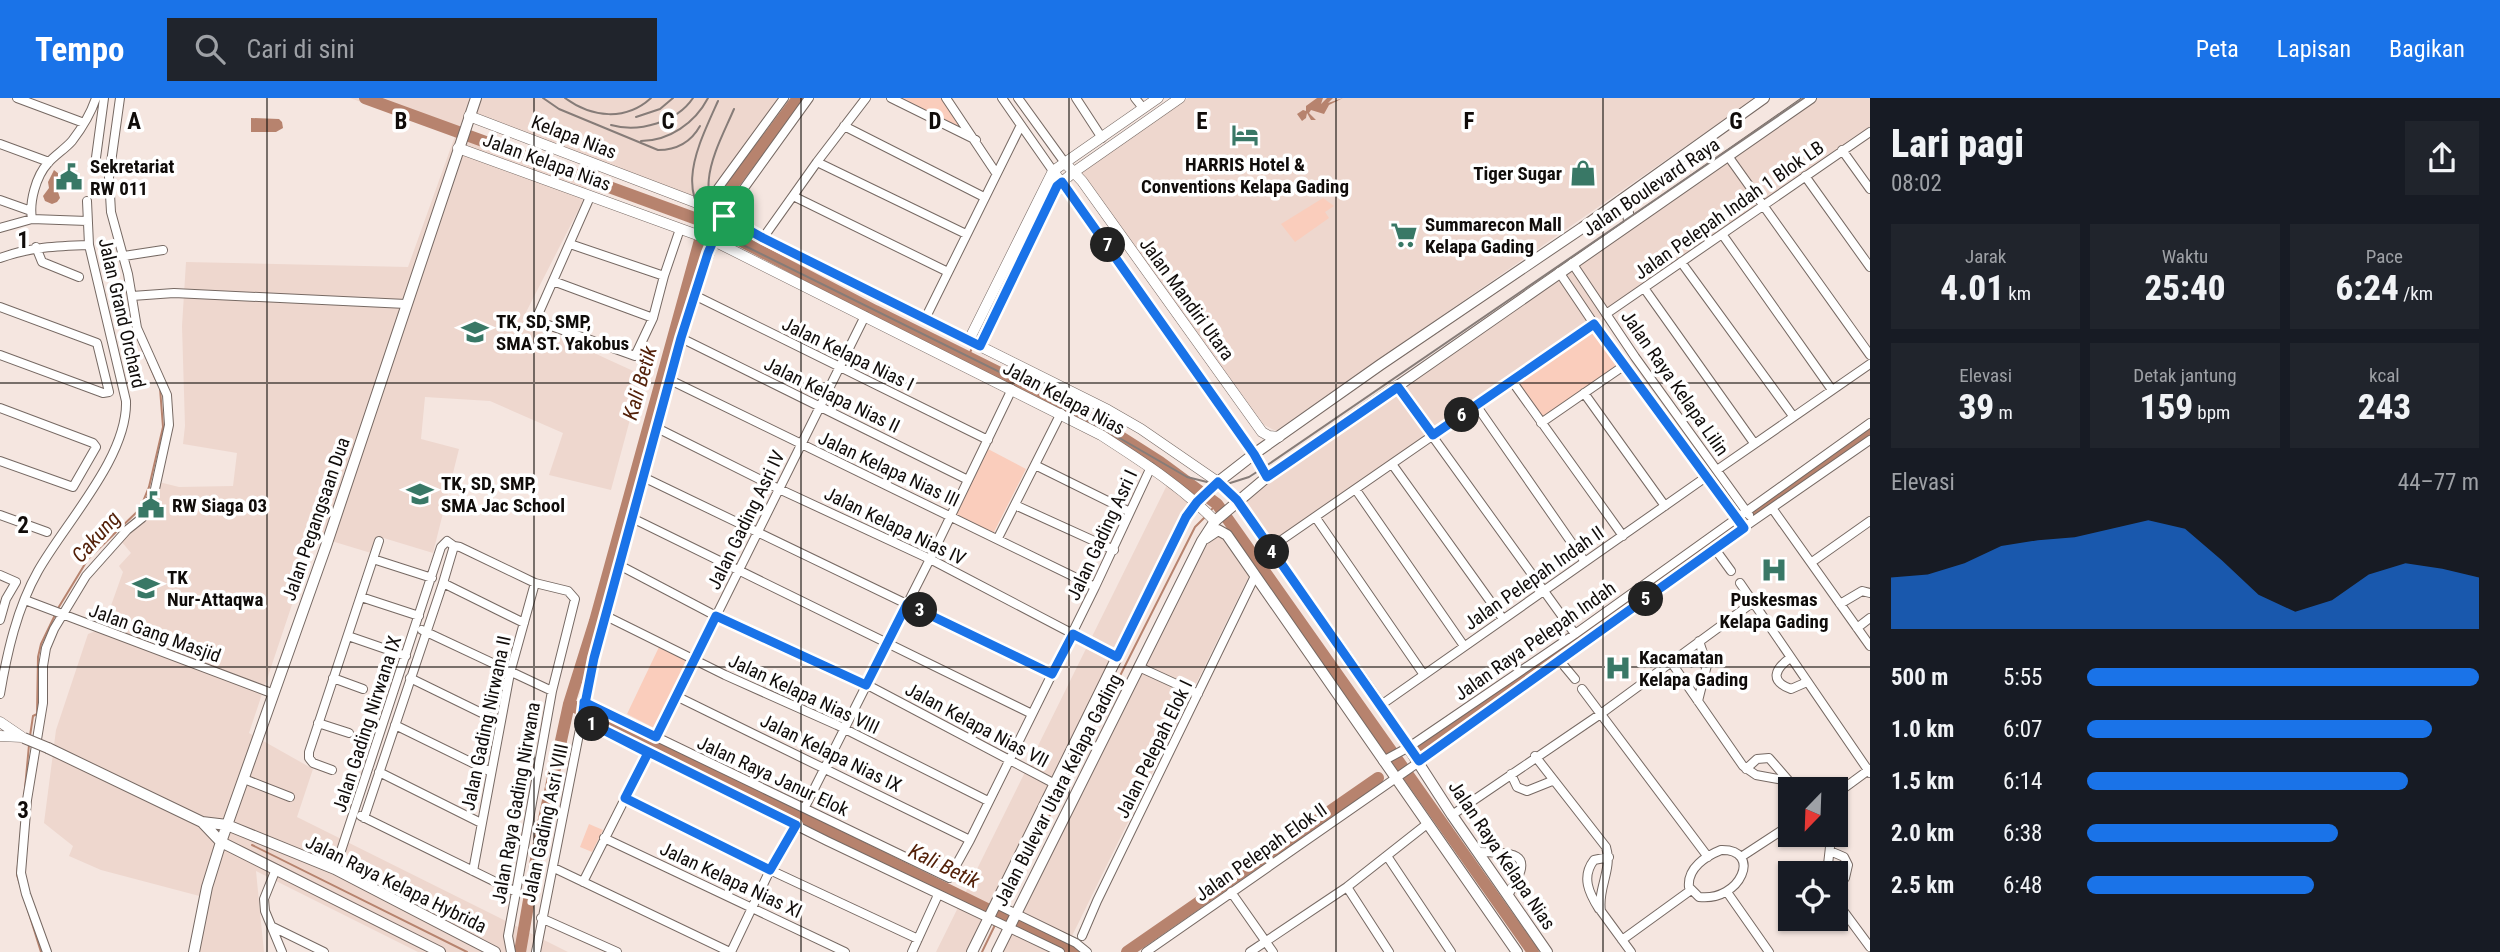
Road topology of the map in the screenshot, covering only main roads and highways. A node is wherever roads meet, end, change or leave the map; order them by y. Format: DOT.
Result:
graph roads {
  1 [pos="476,98"];
  2 [pos="1764,98"];
  3 [pos="1811,98"];
  4 [pos="1621,201"];
  5 [pos="1633,220"];
  6 [pos="1218,482"];
  7 [pos="1234,503"];
  8 [pos="1202,541"];
  9 [pos="23,738"];
  10 [pos="202,822"];
  11 [pos="227,825"];
  12 [pos="242,831"];
  13 [pos="221,842"];
  14 [pos="241,851"];
  15 [pos="217,854"];
  16 [pos="194,952"];
  17 [pos="440,952"];
  18 [pos="495,952"];
  19 [pos="972,952"];
  20 [pos="997,952"];
  21 [pos="1517,952"];
  22 [pos="1547,952"];
  1 -- 11 [label="main road, Jalan Pegangsaan Dua"];
  2 -- 4 [label="main road, Jalan Boulevard Raya"];
  3 -- 5 [label="main road, Jalan Boulevard Raya"];
  4 -- 5 [label="main road"];
  4 -- 6 [label="main road, Jalan Boulevard Raya"];
  5 -- 7 [label="main road, Jalan Boulevard Raya"];
  6 -- 7 [label="main road, Jalan Raya Kelapa Nias"];
  6 -- 19 [label="main road, Jalan Bulevar Utara Kelapa Gading"];
  7 -- 8 [label="main road, Jalan Bulevar Utara Kelapa Gading"];
  7 -- 22 [label="main road, Jalan Raya Kelapa Nias"];
  8 -- 20 [label="main road, Jalan Bulevar Utara Kelapa Gading"];
  8 -- 21 [label="main road"];
  9 -- 10 [label="main road, Jalan Raya Kelapa Hybrida, bridge"];
  10 -- 11 [label="main road, Jalan Raya Kelapa Hybrida"];
  10 -- 13 [label="main road, Jalan Raya Kelapa Hybrida"];
  11 -- 12 [label="main road, Jalan Raya Kelapa Hybrida"];
  11 -- 13 [label="main road, Jalan Pegangsaan Dua"];
  12 -- 14 [label="main road"];
  12 -- 18 [label="main road, Jalan Raya Kelapa Hybrida"];
  13 -- 14 [label="main road, Jalan Raya Kelapa Hybrida"];
  13 -- 15 [label="main road, Jalan Pegangsaan Dua"];
  14 -- 15 [label="main road"];
  14 -- 17 [label="main road, Jalan Raya Kelapa Hybrida"];
  15 -- 16 [label="main road, Jalan Pegangsaan Dua"];
}
